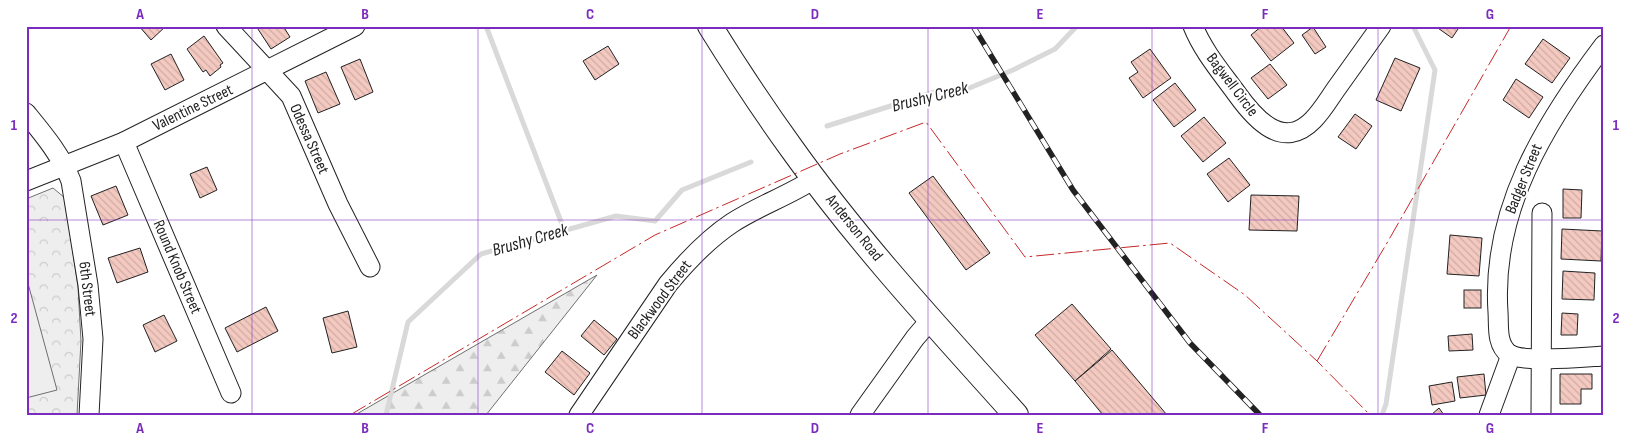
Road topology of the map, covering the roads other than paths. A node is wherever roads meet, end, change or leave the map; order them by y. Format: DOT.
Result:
graph roads {
  1 [pos="226,26"];
  2 [pos="355,26"];
  3 [pos="710,26"];
  4 [pos="1193,26"];
  5 [pos="1381,26"];
  6 [pos="1604,45"];
  7 [pos="266,71"];
  8 [pos="26,113"];
  9 [pos="124,142"];
  10 [pos="65,165"];
  11 [pos="814,179"];
  12 [pos="26,181"];
  13 [pos="1542,213"];
  14 [pos="370,267"];
  15 [pos="932,318"];
  16 [pos="1511,355"];
  17 [pos="1604,356"];
  18 [pos="1542,359"];
  19 [pos="231,392"];
  20 [pos="89,415"];
  21 [pos="579,415"];
  22 [pos="860,415"];
  23 [pos="1016,415"];
  24 [pos="1489,415"];
  25 [pos="1541,415"];
  1 -- 7 [label="street, Odessa Street"];
  2 -- 7 [label="street, Valentine Street"];
  3 -- 11 [label="main road, Anderson Road"];
  4 -- 5 [label="street, Bagwell Circle"];
  6 -- 16 [label="street, Badger Street"];
  7 -- 9 [label="street, Valentine Street"];
  7 -- 14 [label="street, Odessa Street"];
  8 -- 10 [label="street, 6th Street"];
  9 -- 10 [label="street, Valentine Street"];
  9 -- 19 [label="street, Round Knob Street"];
  10 -- 12 [label="street, Valentine Street"];
  10 -- 20 [label="street, 6th Street"];
  11 -- 15 [label="main road, Anderson Road"];
  11 -- 21 [label="street, Blackwood Street"];
  13 -- 18 [label="street"];
  15 -- 22 [label="street"];
  15 -- 23 [label="main road, Anderson Road"];
  16 -- 18 [label="street"];
  16 -- 24 [label="street"];
  17 -- 18 [label="street"];
  18 -- 25 [label="street"];
}
